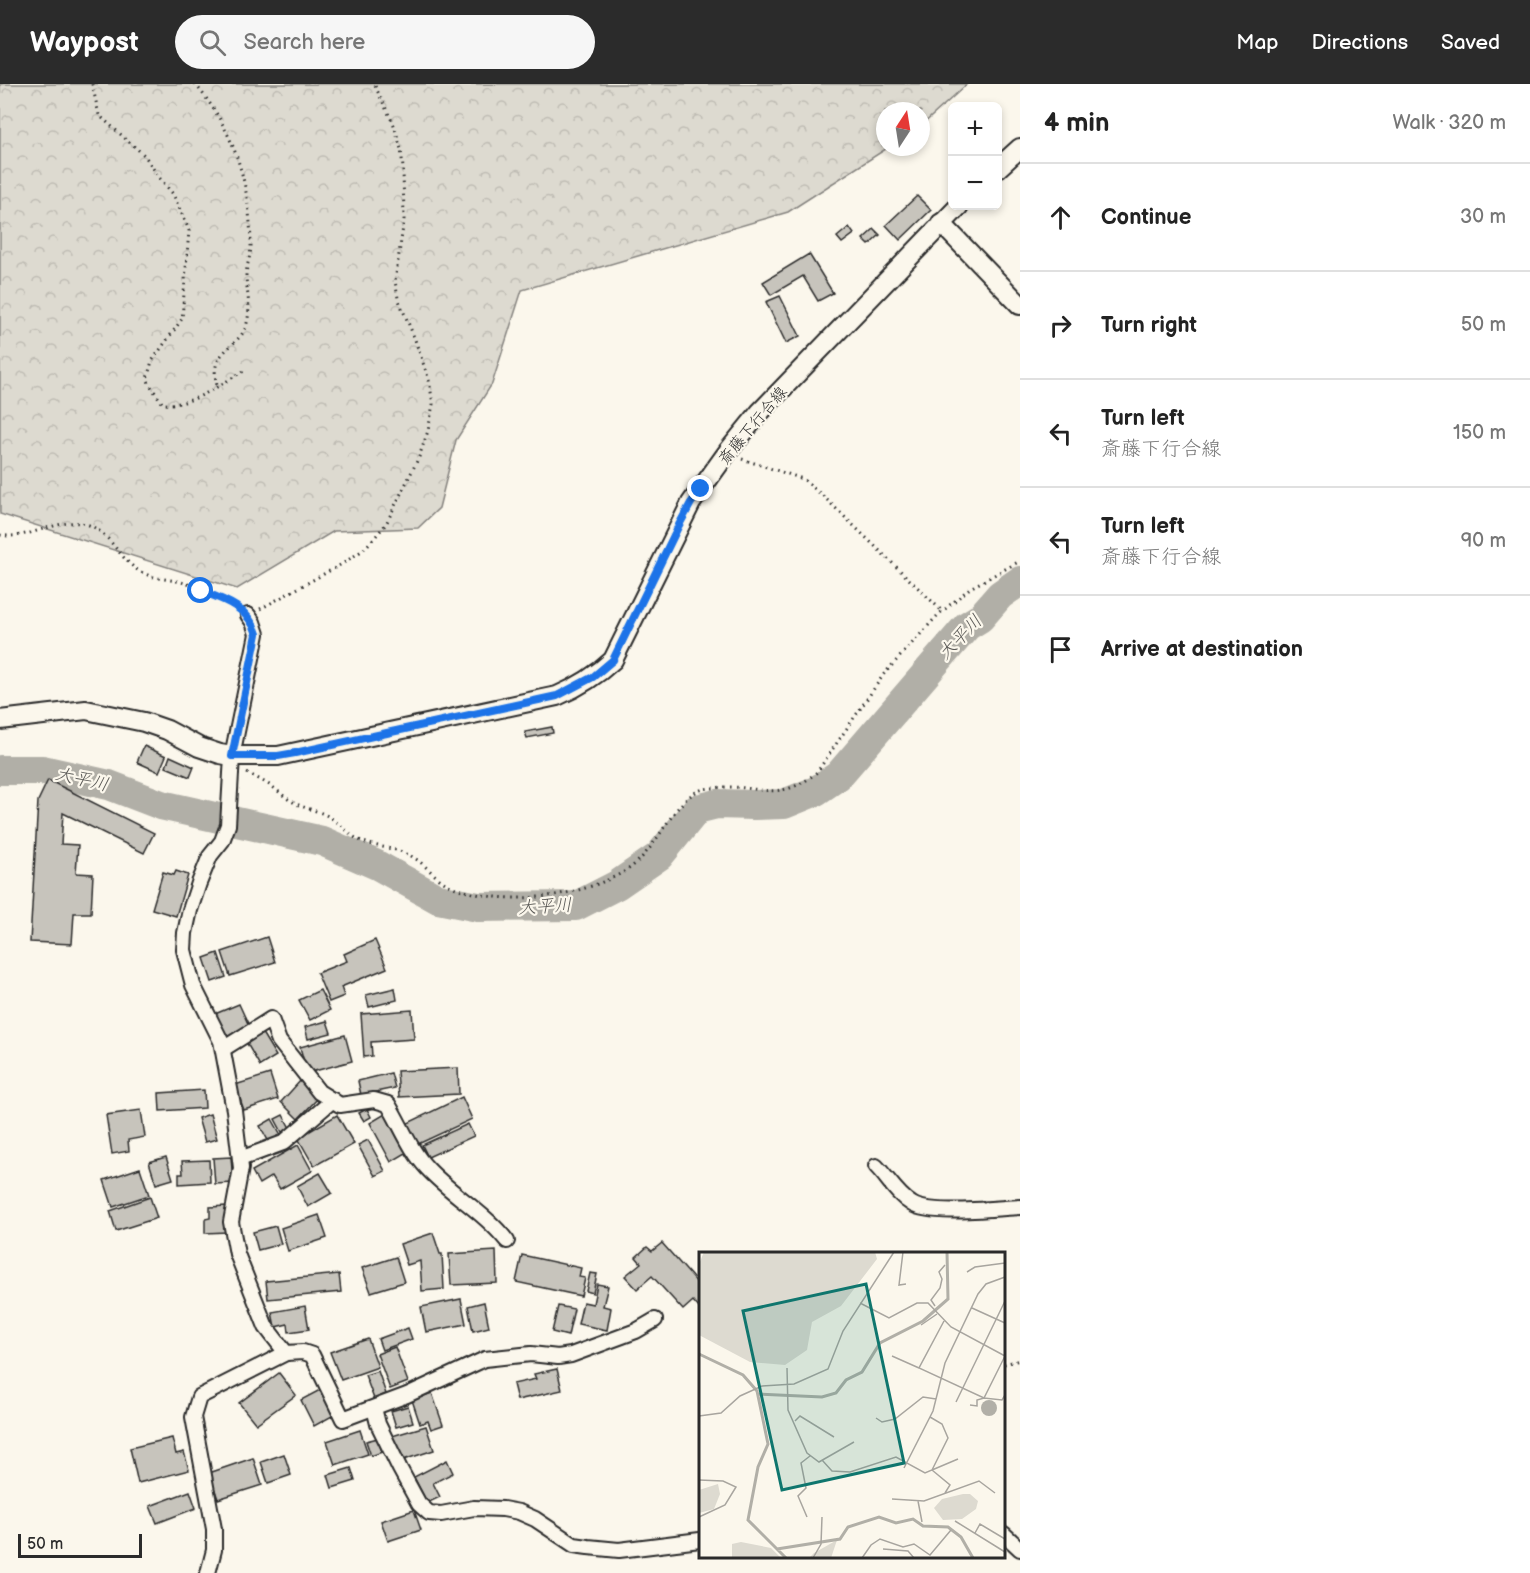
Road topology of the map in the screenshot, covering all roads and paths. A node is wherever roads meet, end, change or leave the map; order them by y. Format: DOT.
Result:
graph roads {
  1 [pos="92,84"];
  2 [pos="195,84"];
  3 [pos="374,84"];
  4 [pos="1020,148"];
  5 [pos="1002,164"];
  6 [pos="955,210"];
  7 [pos="941,223"];
  8 [pos="1020,305"];
  9 [pos="243,371"];
  10 [pos="218,385"];
  11 [pos="729,450"];
  12 [pos="0,535"];
  13 [pos="1020,561"];
  14 [pos="942,611"];
  15 [pos="248,615"];
  16 [pos="8,718"];
  17 [pos="231,762"];
  18 [pos="223,1049"];
  19 [pos="333,1100"];
  20 [pos="240,1159"];
  21 [pos="876,1166"];
  22 [pos="1020,1207"];
  23 [pos="507,1240"];
  24 [pos="655,1320"];
  25 [pos="286,1353"];
  26 [pos="1020,1360"];
  27 [pos="1005,1365"];
  28 [pos="374,1408"];
  29 [pos="1005,1535"];
  30 [pos="699,1540"];
  31 [pos="1020,1549"];
  32 [pos="208,1573"];
  1 -- 10 [label="path"];
  2 -- 10 [label="path"];
  3 -- 15 [label="path"];
  4 -- 5 [label="main road"];
  6 -- 7 [label="main road, 斎藤下行合線"];
  7 -- 8 [label="main road"];
  7 -- 11 [label="main road, 斎藤下行合線"];
  9 -- 10 [label="path"];
  11 -- 14 [label="path"];
  11 -- 17 [label="main road, 斎藤下行合線"];
  12 -- 15 [label="path"];
  13 -- 14 [label="path"];
  14 -- 17 [label="path"];
  15 -- 17 [label="street"];
  16 -- 17 [label="main road, 斎藤下行合線"];
  17 -- 18 [label="street"];
  18 -- 19 [label="street"];
  18 -- 20 [label="street"];
  19 -- 20 [label="street"];
  19 -- 23 [label="street"];
  20 -- 25 [label="street"];
  21 -- 22 [label="street"];
  24 -- 28 [label="street"];
  25 -- 28 [label="street"];
  25 -- 32 [label="street"];
  26 -- 27 [label="path"];
  28 -- 30 [label="street"];
  29 -- 31 [label="street"];
}
